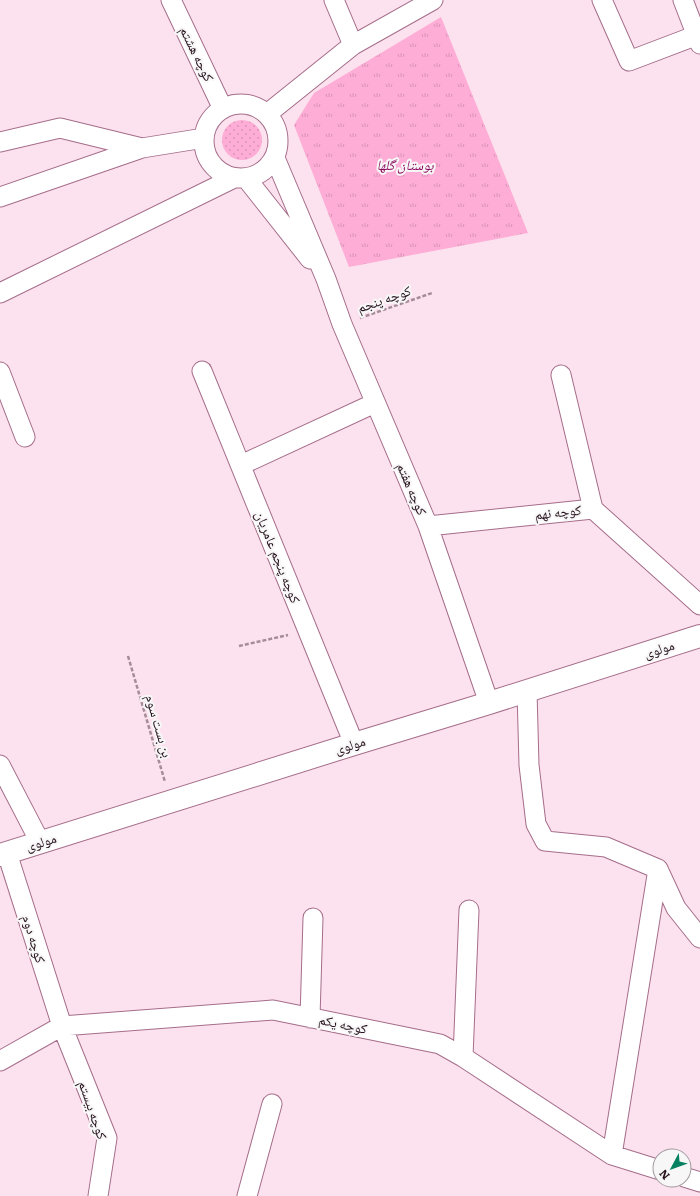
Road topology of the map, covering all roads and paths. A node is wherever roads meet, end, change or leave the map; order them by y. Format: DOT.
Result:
graph roads {
  1 [pos="171,0"];
  2 [pos="334,0"];
  3 [pos="433,0"];
  4 [pos="602,0"];
  5 [pos="683,0"];
  6 [pos="699,38"];
  7 [pos="353,45"];
  8 [pos="223,109"];
  9 [pos="267,114"];
  10 [pos="204,138"];
  11 [pos="0,142"];
  12 [pos="142,148"];
  13 [pos="275,158"];
  14 [pos="240,178"];
  15 [pos="0,197"];
  16 [pos="326,279"];
  17 [pos="432,293"];
  18 [pos="0,294"];
  19 [pos="342,324"];
  20 [pos="202,371"];
  21 [pos="0,372"];
  22 [pos="561,376"];
  23 [pos="375,403"];
  24 [pos="25,437"];
  25 [pos="241,465"];
  26 [pos="592,509"];
  27 [pos="428,526"];
  28 [pos="700,605"];
  29 [pos="308,630"];
  30 [pos="700,636"];
  31 [pos="239,646"];
  32 [pos="128,656"];
  33 [pos="527,691"];
  34 [pos="489,703"];
  35 [pos="354,744"];
  36 [pos="0,765"];
  37 [pos="171,801"];
  38 [pos="40,842"];
  39 [pos="3,854"];
  40 [pos="658,869"];
  41 [pos="469,910"];
  42 [pos="313,918"];
  43 [pos="700,938"];
  44 [pos="310,1018"];
  45 [pos="62,1026"];
  46 [pos="462,1056"];
  47 [pos="0,1061"];
  48 [pos="272,1104"];
  49 [pos="612,1155"];
  50 [pos="652,1168"];
  51 [pos="98,1196"];
  52 [pos="247,1196"];
  1 -- 8 [label="street, کوچه هشتم"];
  2 -- 7 [label="street"];
  3 -- 7 [label="street"];
  4 -- 6 [label="street"];
  5 -- 6 [label="street"];
  7 -- 9 [label="street"];
  8 -- 9 [label="street"];
  8 -- 10 [label="street"];
  9 -- 13 [label="street"];
  10 -- 12 [label="street"];
  10 -- 14 [label="street"];
  11 -- 12 [label="street"];
  12 -- 15 [label="street"];
  13 -- 14 [label="street"];
  13 -- 16 [label="street, کوچه هفتم"];
  14 -- 16 [label="street"];
  14 -- 18 [label="street"];
  16 -- 19 [label="street, کوچه هفتم"];
  17 -- 19 [label="path, کوچه پنجم"];
  19 -- 23 [label="street, کوچه هفتم"];
  20 -- 25 [label="street, کوچه پنجم عامریان"];
  21 -- 24 [label="street"];
  22 -- 26 [label="street"];
  23 -- 25 [label="street"];
  23 -- 27 [label="street, کوچه هفتم"];
  25 -- 29 [label="street, کوچه پنجم عامریان"];
  26 -- 27 [label="street, کوچه نهم"];
  26 -- 28 [label="street, کوچه نهم"];
  27 -- 34 [label="street, کوچه هفتم"];
  29 -- 31 [label="path"];
  29 -- 35 [label="street, کوچه پنجم عامریان"];
  30 -- 33 [label="street, مولوی"];
  32 -- 37 [label="path, بن بست سوم"];
  33 -- 34 [label="street, مولوی"];
  33 -- 40 [label="street"];
  34 -- 35 [label="street, مولوی"];
  35 -- 37 [label="street, مولوی"];
  36 -- 38 [label="street"];
  37 -- 38 [label="street, مولوی"];
  38 -- 39 [label="street, مولوی"];
  39 -- 45 [label="street, کوچه دوم"];
  40 -- 43 [label="street"];
  40 -- 49 [label="street"];
  41 -- 46 [label="street"];
  42 -- 44 [label="street"];
  44 -- 45 [label="street, کوچه یکم"];
  44 -- 46 [label="street, کوچه یکم"];
  45 -- 47 [label="street, کوچه یکم"];
  45 -- 51 [label="street, کوچه بیستم"];
  46 -- 49 [label="street, کوچه یکم"];
  48 -- 52 [label="street"];
  49 -- 50 [label="street, کوچه یکم"];
}
